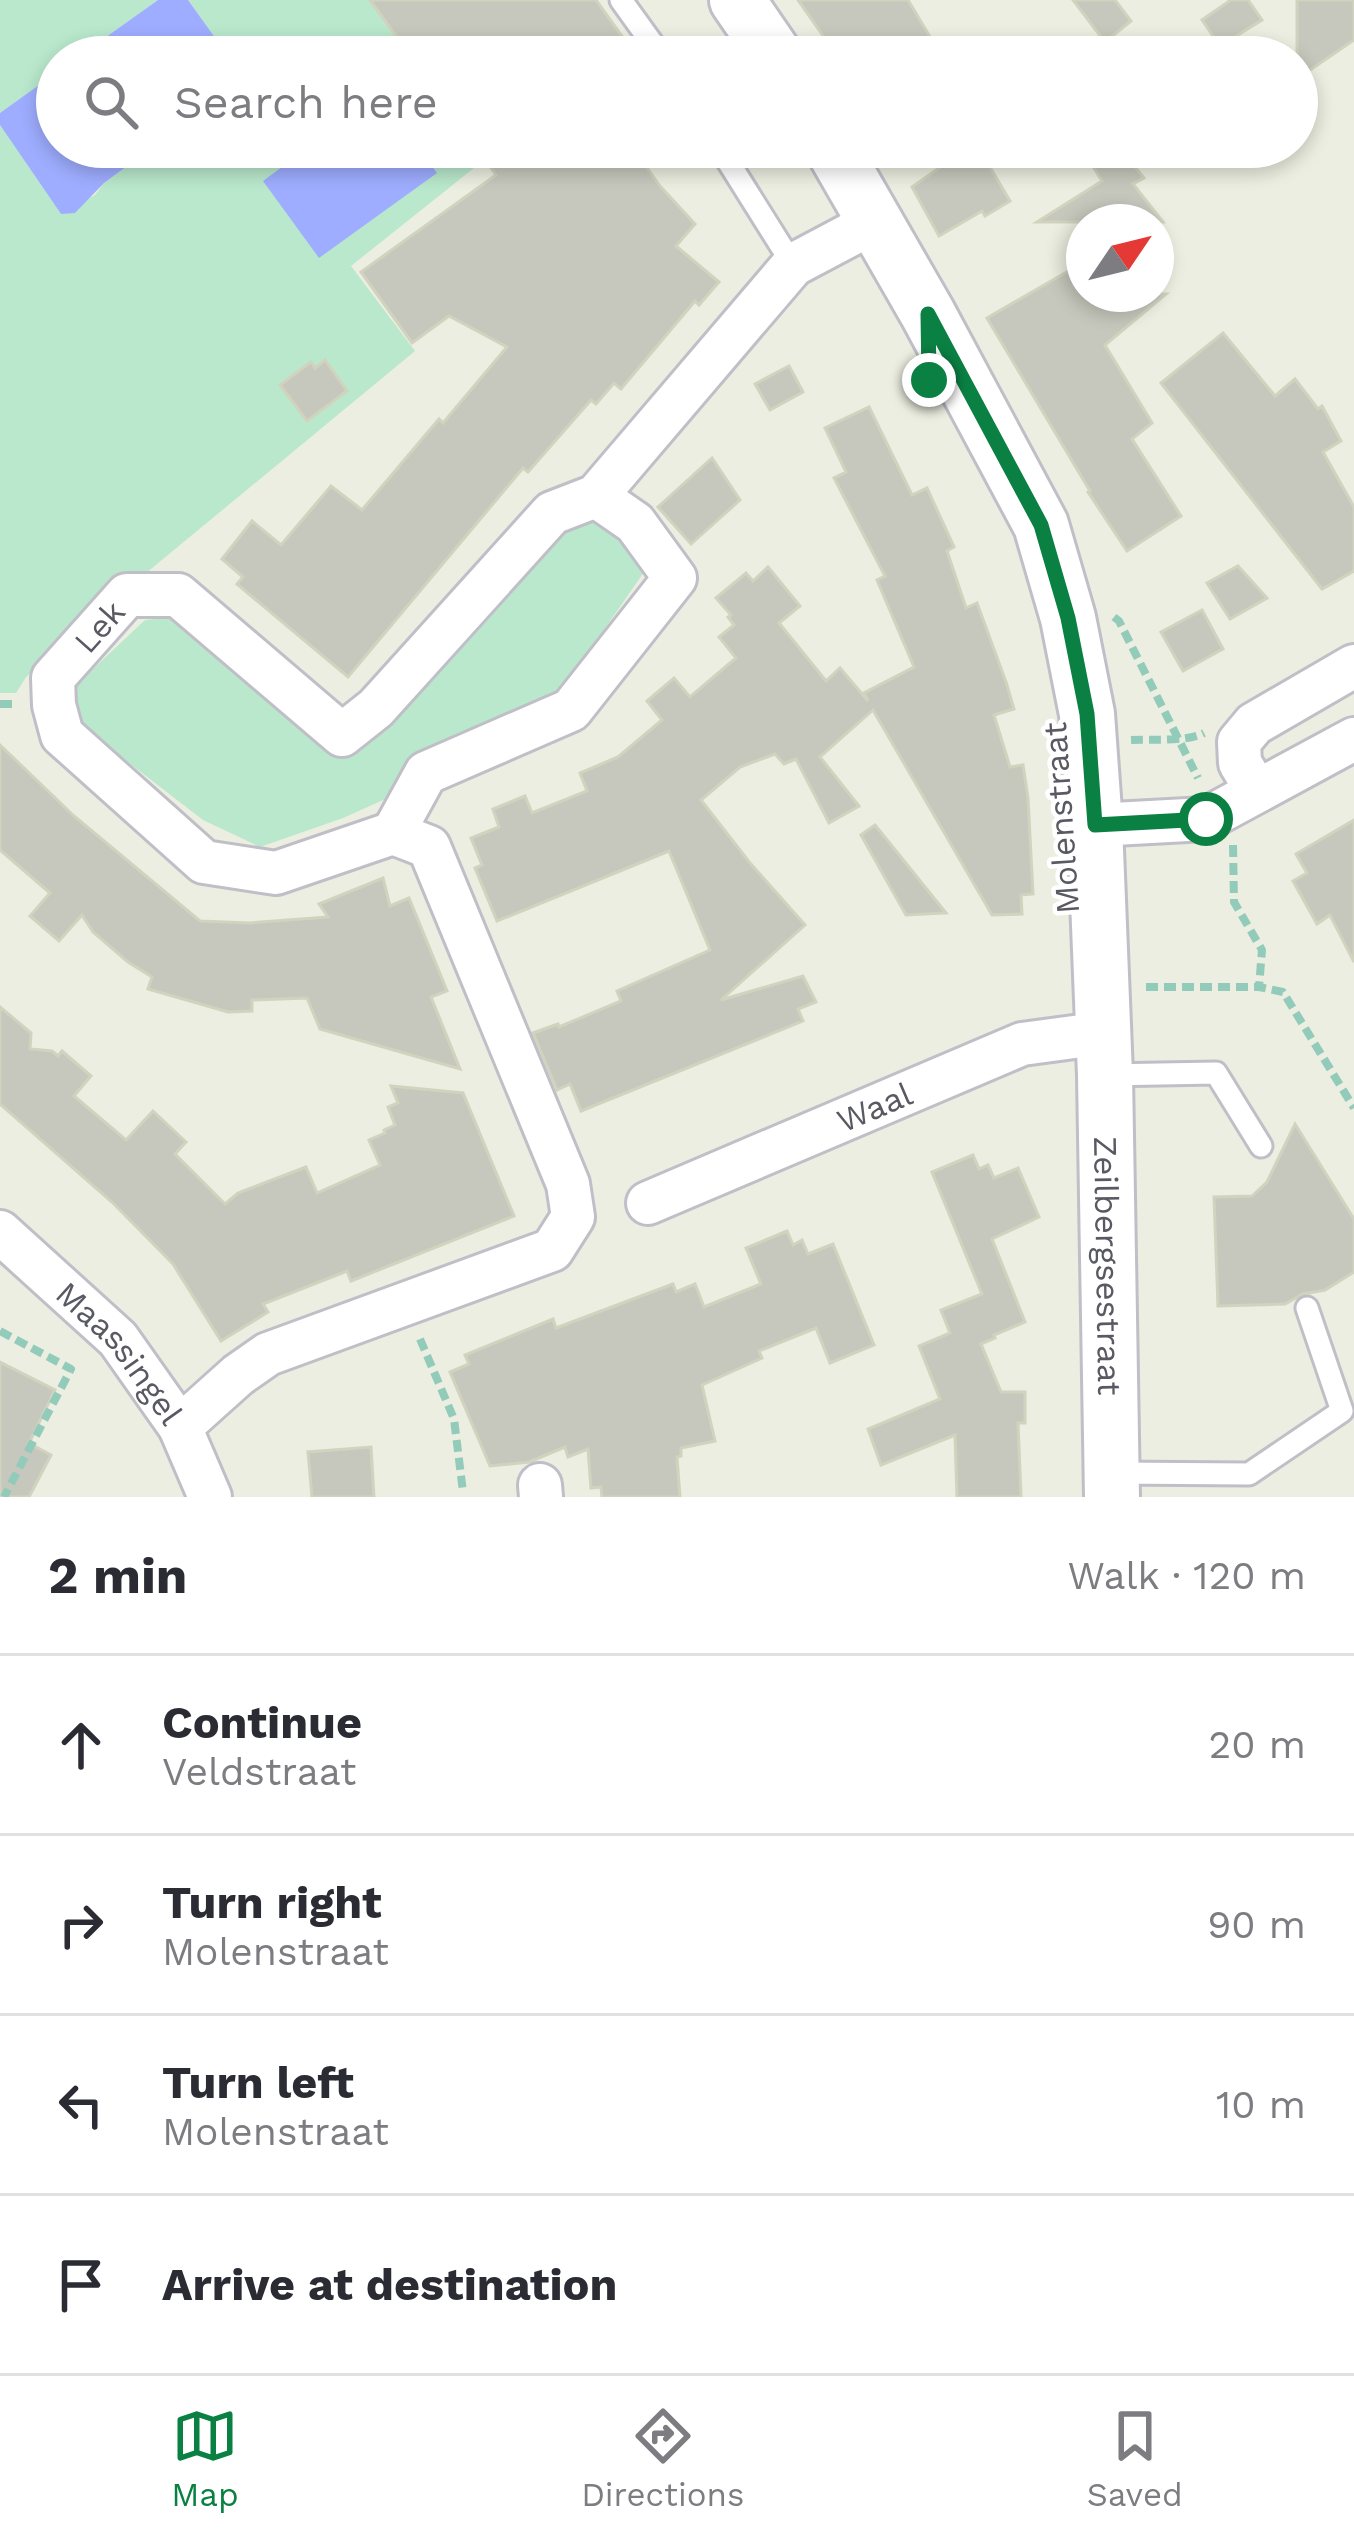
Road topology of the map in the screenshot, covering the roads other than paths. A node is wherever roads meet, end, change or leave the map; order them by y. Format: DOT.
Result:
graph roads {
  1 [pos="621,0"];
  2 [pos="737,0"];
  3 [pos="647,36"];
  4 [pos="762,36"];
  5 [pos="731,168"];
  6 [pos="845,168"];
  7 [pos="876,220"];
  8 [pos="793,265"];
  9 [pos="596,496"];
  10 [pos="1354,666"];
  11 [pos="1354,740"];
  12 [pos="1234,804"];
  13 [pos="1095,825"];
  14 [pos="393,833"];
  15 [pos="1113,1031"];
  16 [pos="1261,1146"];
  17 [pos="648,1203"];
  18 [pos="0,1232"];
  19 [pos="1307,1308"];
  20 [pos="180,1427"];
  21 [pos="1112,1485"];
  22 [pos="210,1497"];
  1 -- 3 [label="lane"];
  2 -- 4 [label="street"];
  5 -- 8 [label="lane"];
  6 -- 7 [label="street, Molenstraat"];
  7 -- 8 [label="street, Lek"];
  7 -- 13 [label="street, Molenstraat"];
  8 -- 9 [label="street, Lek"];
  9 -- 14 [label="street"];
  9 -- 14 [label="street, Lek"];
  10 -- 12 [label="street"];
  11 -- 12 [label="street"];
  12 -- 13 [label="street"];
  13 -- 15 [label="street, Molenstraat"];
  14 -- 20 [label="street"];
  15 -- 16 [label="lane"];
  15 -- 17 [label="street, Waal"];
  15 -- 21 [label="street, Zeilbergsestraat"];
  18 -- 20 [label="street, Maassingel"];
  19 -- 21 [label="lane"];
  20 -- 22 [label="street, Maassingel"];
}
